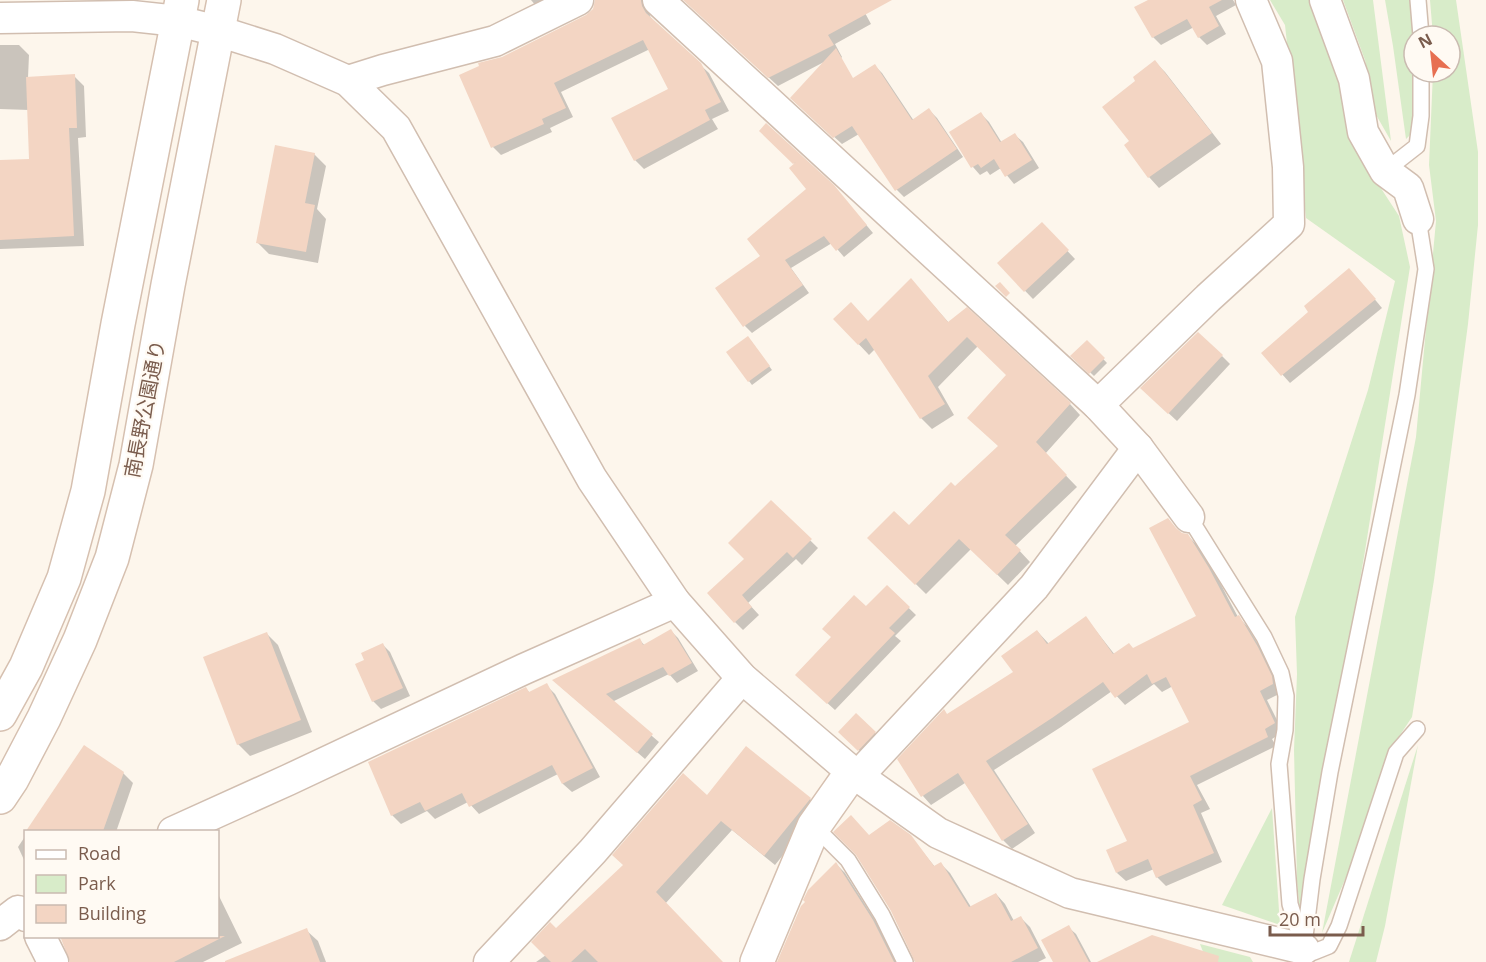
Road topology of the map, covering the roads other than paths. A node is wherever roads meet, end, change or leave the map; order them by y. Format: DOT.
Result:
graph roads {
  1 [pos="578,0"];
  2 [pos="658,0"];
  3 [pos="1251,0"];
  4 [pos="1325,0"];
  5 [pos="1418,0"];
  6 [pos="180,11"];
  7 [pos="221,16"];
  8 [pos="0,18"];
  9 [pos="1420,24"];
  10 [pos="348,81"];
  11 [pos="1421,84"];
  12 [pos="1385,171"];
  13 [pos="1418,219"];
  14 [pos="1098,405"];
  15 [pos="1138,448"];
  16 [pos="1189,517"];
  17 [pos="675,602"];
  18 [pos="742,678"];
  19 [pos="0,714"];
  20 [pos="1417,729"];
  21 [pos="855,774"];
  22 [pos="0,797"];
  23 [pos="814,826"];
  24 [pos="175,830"];
  25 [pos="41,938"];
  26 [pos="1300,957"];
  27 [pos="52,962"];
  28 [pos="489,962"];
  29 [pos="757,962"];
  30 [pos="905,962"];
  1 -- 10 [label="street"];
  2 -- 14 [label="street"];
  3 -- 14 [label="street"];
  4 -- 12 [label="street"];
  5 -- 9 [label="lane"];
  6 -- 7 [label="street"];
  6 -- 8 [label="street"];
  6 -- 19 [label="street, 南長野公園通り"];
  7 -- 10 [label="street"];
  7 -- 22 [label="street, 南長野公園通り"];
  10 -- 17 [label="street"];
  11 -- 12 [label="lane"];
  12 -- 13 [label="street"];
  13 -- 26 [label="lane"];
  14 -- 15 [label="street"];
  15 -- 16 [label="street"];
  15 -- 21 [label="street"];
  16 -- 26 [label="lane"];
  17 -- 18 [label="street"];
  17 -- 24 [label="street"];
  18 -- 21 [label="street"];
  18 -- 28 [label="street"];
  20 -- 26 [label="lane"];
  21 -- 23 [label="street"];
  21 -- 26 [label="street"];
  23 -- 29 [label="street"];
  23 -- 30 [label="lane"];
  25 -- 27 [label="street"];
}
